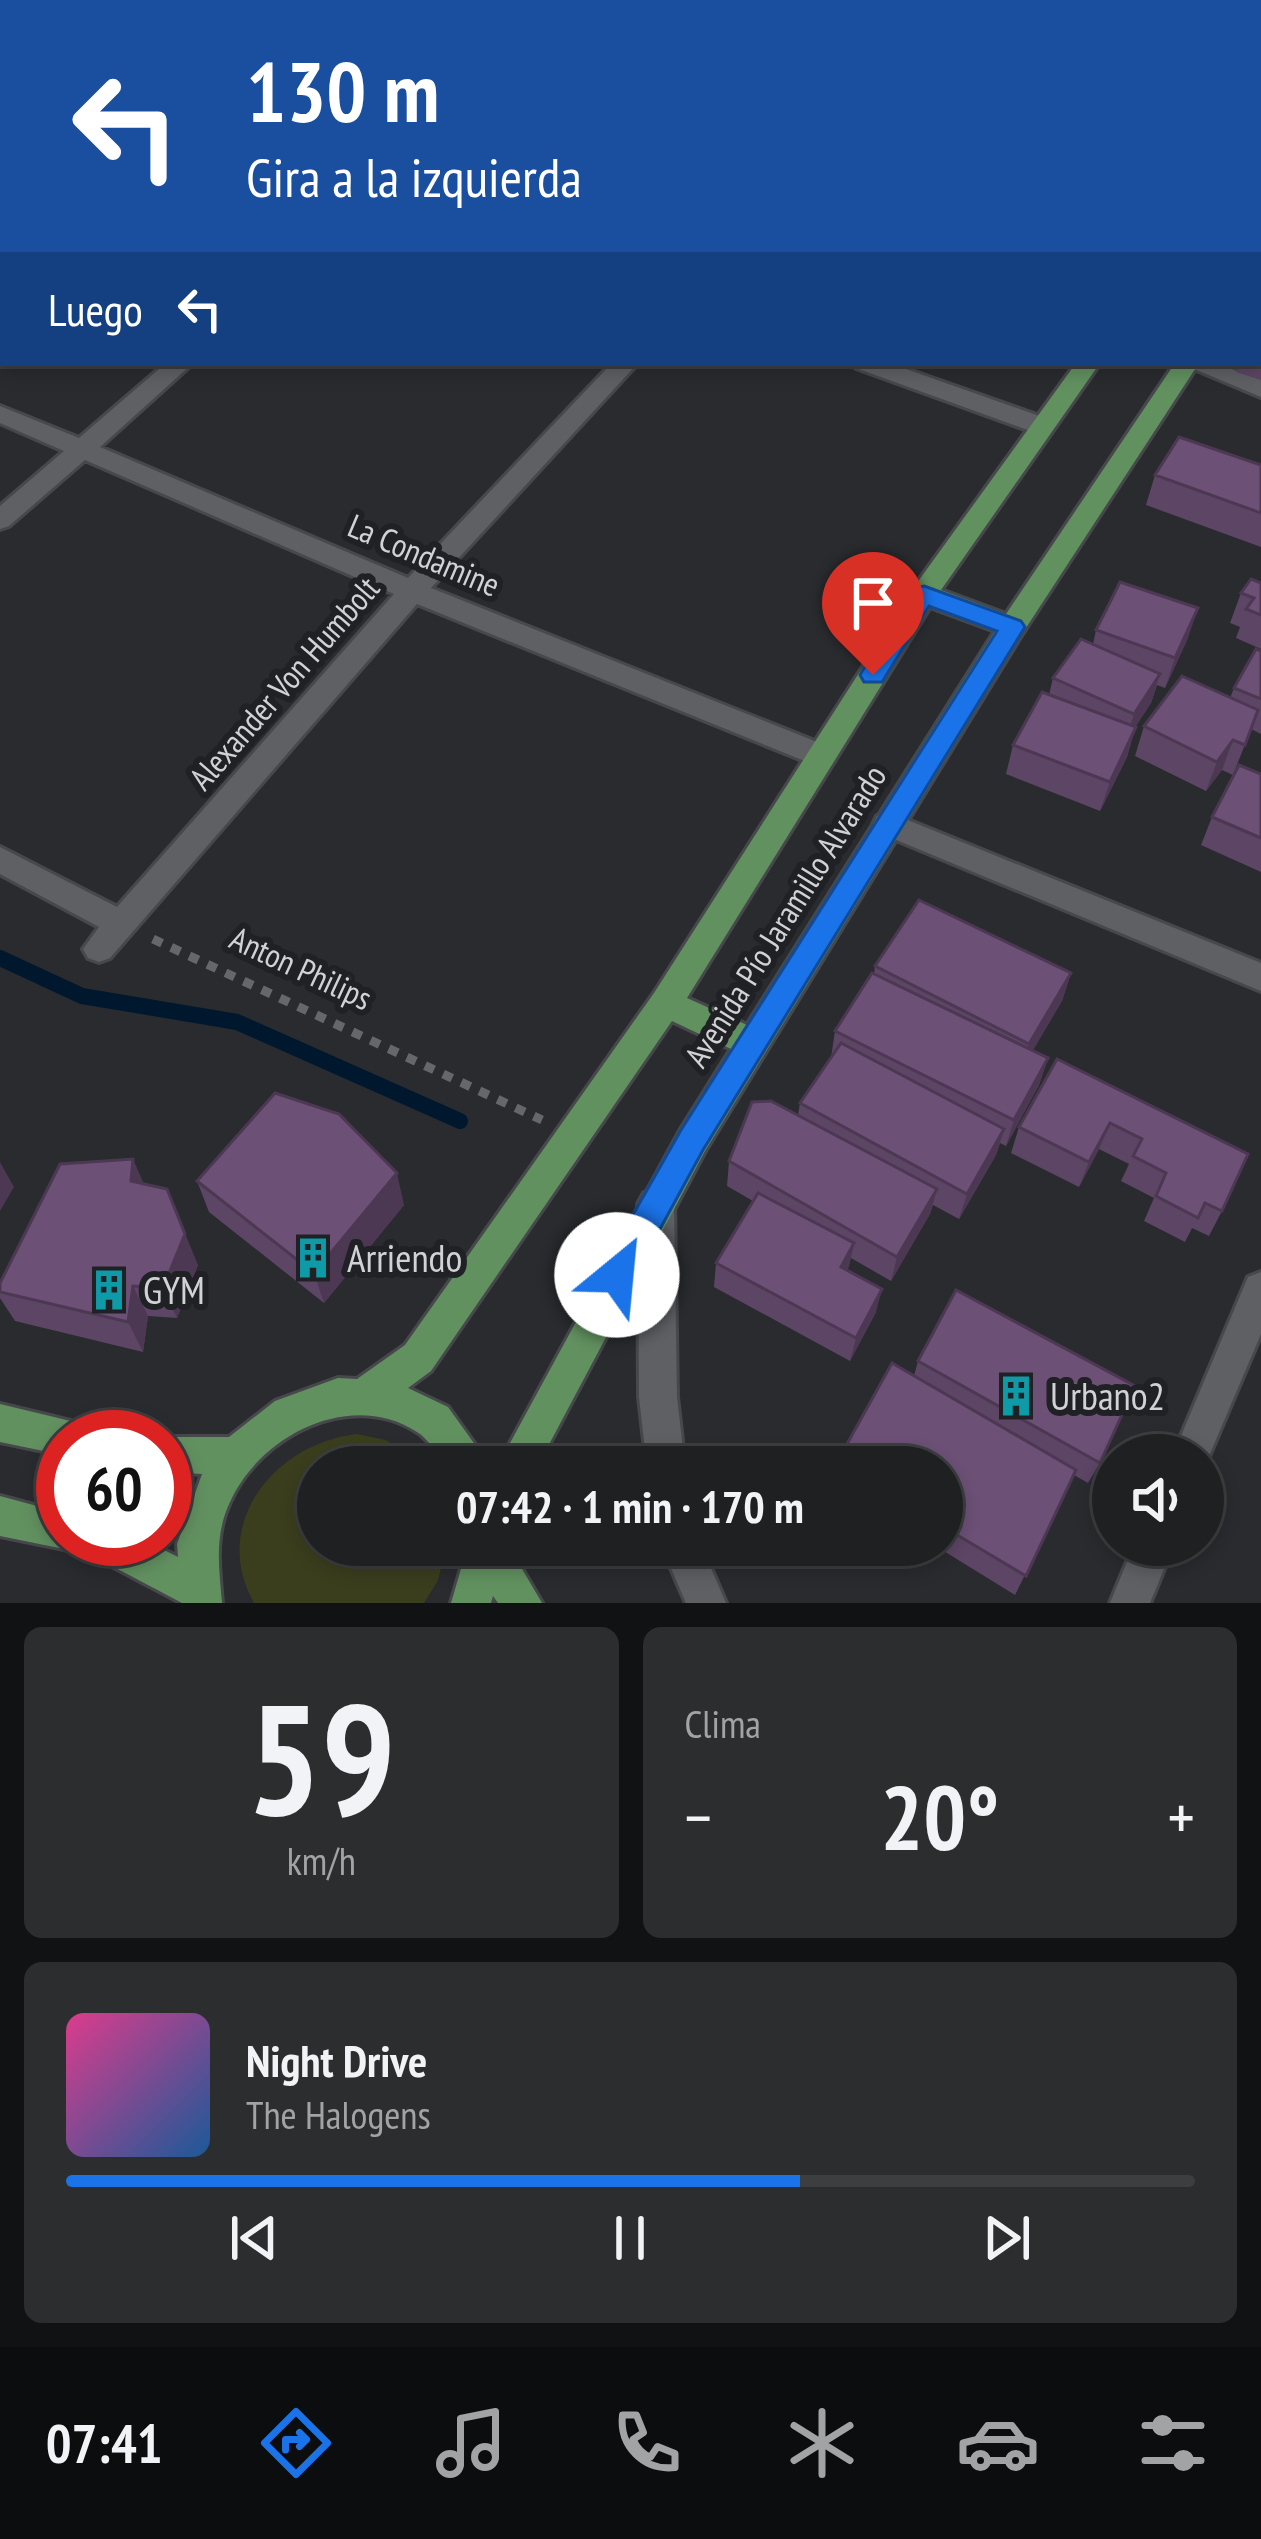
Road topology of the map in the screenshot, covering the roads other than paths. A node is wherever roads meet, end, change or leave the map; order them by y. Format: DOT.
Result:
graph roads {
  1 [pos="178,366"];
  2 [pos="623,366"];
  3 [pos="874,366"];
  4 [pos="1086,366"];
  5 [pos="1188,366"];
  6 [pos="1198,366"];
  7 [pos="1261,389"];
  8 [pos="0,414"];
  9 [pos="1042,426"];
  10 [pos="82,448"];
  11 [pos="0,520"];
  12 [pos="412,591"];
  13 [pos="924,594"];
  14 [pos="1012,627"];
  15 [pos="822,756"];
  16 [pos="888,824"];
  17 [pos="0,859"];
  18 [pos="121,924"];
  19 [pos="99,949"];
  20 [pos="1261,977"];
  21 [pos="666,1003"];
  22 [pos="752,1043"];
  23 [pos="656,1203"];
  24 [pos="1261,1289"];
  25 [pos="364,1396"];
  26 [pos="0,1423"];
  27 [pos="36,1430"];
  28 [pos="1201,1434"];
  29 [pos="458,1446"];
  30 [pos="527,1446"];
  31 [pos="664,1446"];
  32 [pos="192,1454"];
  33 [pos="233,1456"];
  34 [pos="0,1516"];
  35 [pos="36,1526"];
  36 [pos="153,1566"];
  37 [pos="482,1566"];
  38 [pos="498,1566"];
  39 [pos="690,1566"];
  40 [pos="1145,1566"];
  41 [pos="200,1596"];
  42 [pos="472,1603"];
  43 [pos="522,1603"];
  44 [pos="706,1603"];
  45 [pos="1130,1603"];
  1 -- 10 [label="street"];
  2 -- 12 [label="street, Alexander Von Humbolt"];
  3 -- 9 [label="street"];
  4 -- 9 [label="main road, Avenida Pío Jaramillo Alvarado"];
  5 -- 14 [label="main road, Avenida Pío Jaramillo Alvarado"];
  6 -- 7 [label="street"];
  8 -- 10 [label="street, La Condamine"];
  9 -- 13 [label="main road, Avenida Pío Jaramillo Alvarado"];
  10 -- 11 [label="street"];
  10 -- 12 [label="street, La Condamine"];
  12 -- 15 [label="street, La Condamine"];
  12 -- 18 [label="street, Alexander Von Humbolt"];
  13 -- 14 [label="main road"];
  13 -- 15 [label="main road, Avenida Pío Jaramillo Alvarado"];
  14 -- 16 [label="main road, Avenida Pío Jaramillo Alvarado"];
  15 -- 21 [label="main road, Avenida Pío Jaramillo Alvarado"];
  16 -- 20 [label="street"];
  16 -- 22 [label="main road, Avenida Pío Jaramillo Alvarado"];
  17 -- 18 [label="street"];
  18 -- 19 [label="street, Alexander Von Humbolt"];
  21 -- 22 [label="main road"];
  21 -- 25 [label="main road, Avenida Pío Jaramillo Alvarado"];
  22 -- 23 [label="main road, Avenida Pío Jaramillo Alvarado"];
  23 -- 30 [label="main road, Avenida Pío Jaramillo Alvarado"];
  23 -- 31 [label="street"];
  24 -- 28 [label="street"];
  25 -- 29 [label="main road"];
  25 -- 33 [label="main road"];
  26 -- 27 [label="main road"];
  32 -- 33 [label="main road"];
  33 -- 41 [label="main road"];
  34 -- 35 [label="main road"];
  36 -- 41 [label="main road"];
  37 -- 42 [label="main road"];
  38 -- 43 [label="main road"];
  39 -- 44 [label="street"];
  40 -- 45 [label="street"];
}
